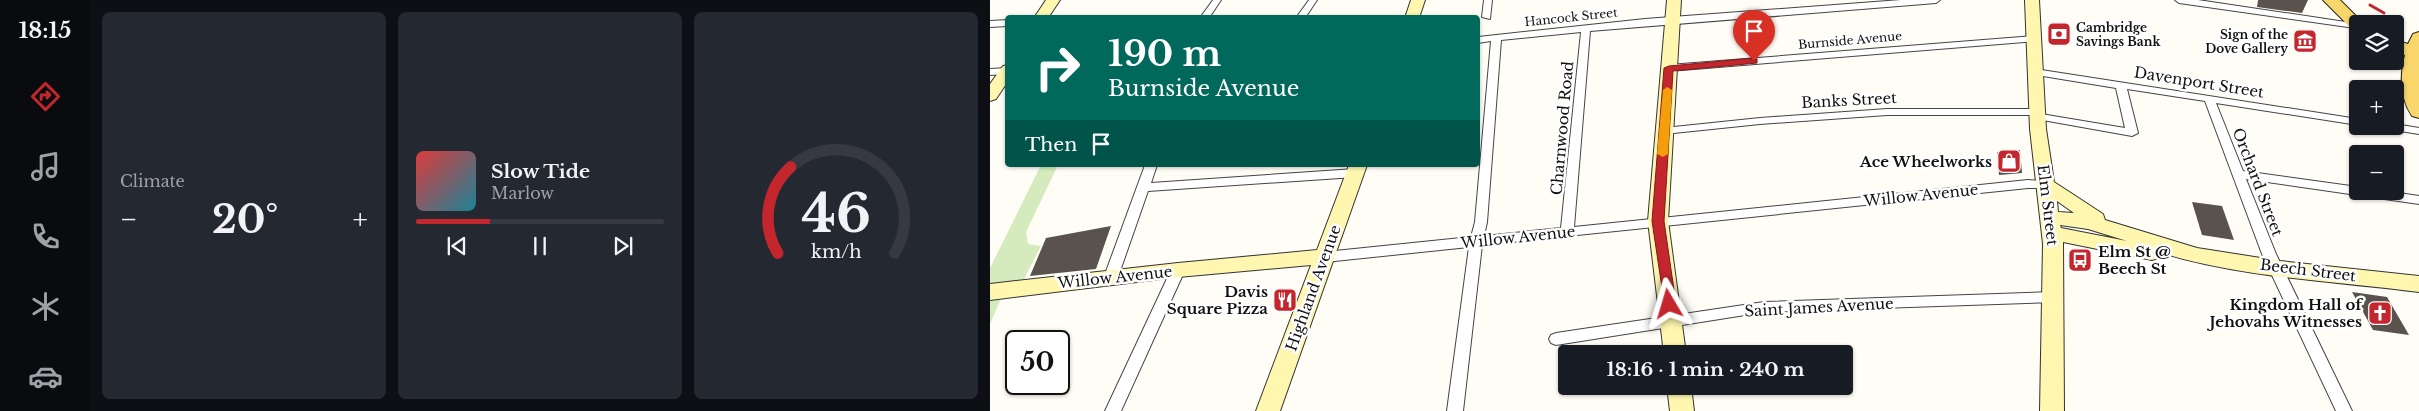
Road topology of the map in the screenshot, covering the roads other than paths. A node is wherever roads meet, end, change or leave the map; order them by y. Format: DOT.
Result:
graph roads {
  1 [pos="1053,0"];
  2 [pos="1217,0"];
  3 [pos="1312,0"];
  4 [pos="1418,0"];
  5 [pos="1488,0"];
  6 [pos="1674,0"];
  7 [pos="1936,0"];
  8 [pos="2032,0"];
  9 [pos="2179,0"];
  10 [pos="2331,0"];
  11 [pos="1043,15"];
  12 [pos="1206,15"];
  13 [pos="1302,15"];
  14 [pos="1413,15"];
  15 [pos="1486,17"];
  16 [pos="2349,19"];
  17 [pos="1673,20"];
  18 [pos="1005,23"];
  19 [pos="990,24"];
  20 [pos="2349,27"];
  21 [pos="1586,28"];
  22 [pos="1496,38"];
  23 [pos="2034,39"];
  24 [pos="1480,40"];
  25 [pos="2415,52"];
  26 [pos="1669,68"];
  27 [pos="1005,70"];
  28 [pos="990,72"];
  29 [pos="2035,72"];
  30 [pos="1005,73"];
  31 [pos="2122,85"];
  32 [pos="990,96"];
  33 [pos="2209,99"];
  34 [pos="2419,112"];
  35 [pos="2037,114"];
  36 [pos="2349,121"];
  37 [pos="2404,129"];
  38 [pos="1664,131"];
  39 [pos="2419,131"];
  40 [pos="1150,167"];
  41 [pos="1357,169"];
  42 [pos="2238,174"];
  43 [pos="2046,185"];
  44 [pos="1144,187"];
  45 [pos="2419,200"];
  46 [pos="1658,221"];
  47 [pos="2052,226"];
  48 [pos="2117,231"];
  49 [pos="1567,232"];
  50 [pos="1476,242"];
  51 [pos="2198,255"];
  52 [pos="1325,257"];
  53 [pos="2274,266"];
  54 [pos="1178,270"];
  55 [pos="1111,277"];
  56 [pos="2419,284"];
  57 [pos="990,292"];
  58 [pos="2053,297"];
  59 [pos="1672,322"];
  60 [pos="1556,339"];
  61 [pos="1674,345"];
  62 [pos="1680,395"];
  63 [pos="2048,410"];
  64 [pos="1114,411"];
  65 [pos="1268,411"];
  66 [pos="1455,411"];
  67 [pos="1682,411"];
  68 [pos="2344,411"];
  1 -- 11 [label="main road"];
  2 -- 12 [label="street"];
  3 -- 13 [label="street"];
  4 -- 14 [label="main road"];
  5 -- 15 [label="street"];
  6 -- 17 [label="main road"];
  7 -- 17 [label="street, Hancock Street"];
  8 -- 23 [label="main road, Elm Street"];
  9 -- 20 [label="street"];
  10 -- 16 [label="main road"];
  17 -- 21 [label="street, Hancock Street"];
  17 -- 26 [label="main road"];
  18 -- 19 [label="street"];
  21 -- 22 [label="street, Hancock Street"];
  21 -- 49 [label="street, Charnwood Road"];
  22 -- 24 [label="street, Hancock Street"];
  22 -- 50 [label="street"];
  23 -- 26 [label="street, Burnside Avenue"];
  23 -- 29 [label="main road, Elm Street"];
  25 -- 34 [label="main road"];
  26 -- 38 [label="main road"];
  27 -- 28 [label="street"];
  29 -- 31 [label="street, Davenport Street"];
  29 -- 35 [label="main road, Elm Street"];
  30 -- 32 [label="main road"];
  31 -- 33 [label="street, Davenport Street"];
  31 -- 35 [label="street, Banks Street"];
  33 -- 36 [label="street, Davenport Street"];
  33 -- 42 [label="street, Orchard Street"];
  35 -- 38 [label="street, Banks Street"];
  35 -- 43 [label="main road, Elm Street"];
  37 -- 39 [label="street"];
  38 -- 46 [label="main road"];
  40 -- 44 [label="street"];
  41 -- 44 [label="street"];
  41 -- 52 [label="main road, Highland Avenue"];
  42 -- 45 [label="street"];
  42 -- 53 [label="street, Orchard Street"];
  43 -- 46 [label="street, Willow Avenue"];
  43 -- 47 [label="main road, Elm Street"];
  43 -- 48 [label="main road"];
  44 -- 55 [label="street"];
  46 -- 49 [label="street, Willow Avenue"];
  46 -- 59 [label="main road"];
  47 -- 48 [label="main road, Beech Street"];
  47 -- 51 [label="main road, Beech Street"];
  47 -- 58 [label="main road, Elm Street"];
  48 -- 51 [label="main road, Beech Street"];
  49 -- 50 [label="street, Willow Avenue"];
  50 -- 52 [label="street, Willow Avenue"];
  50 -- 66 [label="street"];
  51 -- 53 [label="main road, Beech Street"];
  52 -- 54 [label="main road, Willow Avenue"];
  52 -- 65 [label="main road, Highland Avenue"];
  53 -- 56 [label="main road, Beech Street"];
  53 -- 68 [label="street, Orchard Street"];
  54 -- 55 [label="main road, Willow Avenue"];
  54 -- 64 [label="street"];
  55 -- 57 [label="main road, Willow Avenue"];
  58 -- 59 [label="street, Saint James Avenue"];
  58 -- 63 [label="main road, Elm Street"];
  59 -- 60 [label="street, Saint James Avenue"];
  59 -- 61 [label="main road"];
  62 -- 67 [label="main road"];
}
